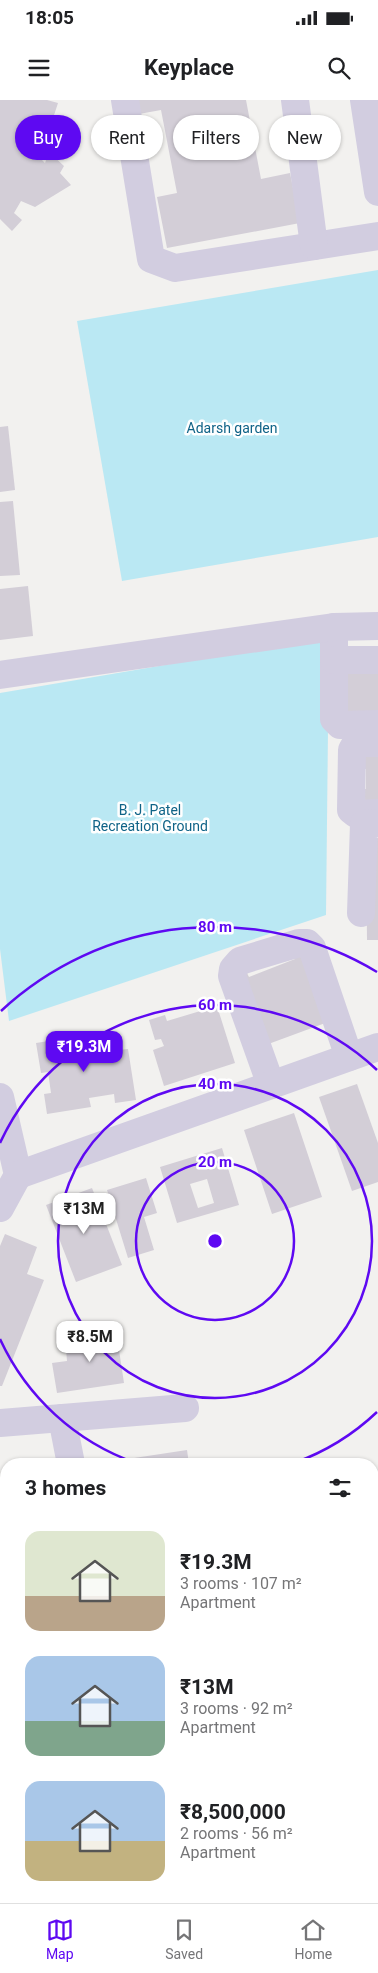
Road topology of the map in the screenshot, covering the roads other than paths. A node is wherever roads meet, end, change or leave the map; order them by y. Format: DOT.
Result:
graph roads {
  1 [pos="124,100"];
  2 [pos="295,100"];
  3 [pos="364,100"];
  4 [pos="378,192"];
  5 [pos="378,236"];
  6 [pos="314,246"];
  7 [pos="378,626"];
  8 [pos="334,627"];
  9 [pos="334,660"];
  10 [pos="378,660"];
  11 [pos="0,675"];
  12 [pos="378,724"];
  13 [pos="378,743"];
  14 [pos="378,813"];
  15 [pos="378,823"];
  16 [pos="361,913"];
  17 [pos="378,1047"];
  18 [pos="350,1057"];
  19 [pos="271,1085"];
  20 [pos="0,1097"];
  21 [pos="18,1175"];
  22 [pos="0,1208"];
  23 [pos="185,1408"];
  24 [pos="62,1418"];
  25 [pos="0,1424"];
  26 [pos="70,1458"];
  1 -- 6 [label="street"];
  2 -- 6 [label="street"];
  3 -- 4 [label="street"];
  5 -- 6 [label="street"];
  7 -- 8 [label="street"];
  8 -- 9 [label="street"];
  8 -- 11 [label="street"];
  9 -- 10 [label="street"];
  9 -- 12 [label="street"];
  13 -- 14 [label="street"];
  15 -- 16 [label="street"];
  17 -- 18 [label="street"];
  18 -- 19 [label="street"];
  18 -- 19 [label="street"];
  19 -- 21 [label="street"];
  20 -- 21 [label="street"];
  21 -- 22 [label="street"];
  23 -- 24 [label="street"];
  24 -- 25 [label="street"];
  24 -- 26 [label="street"];
}
